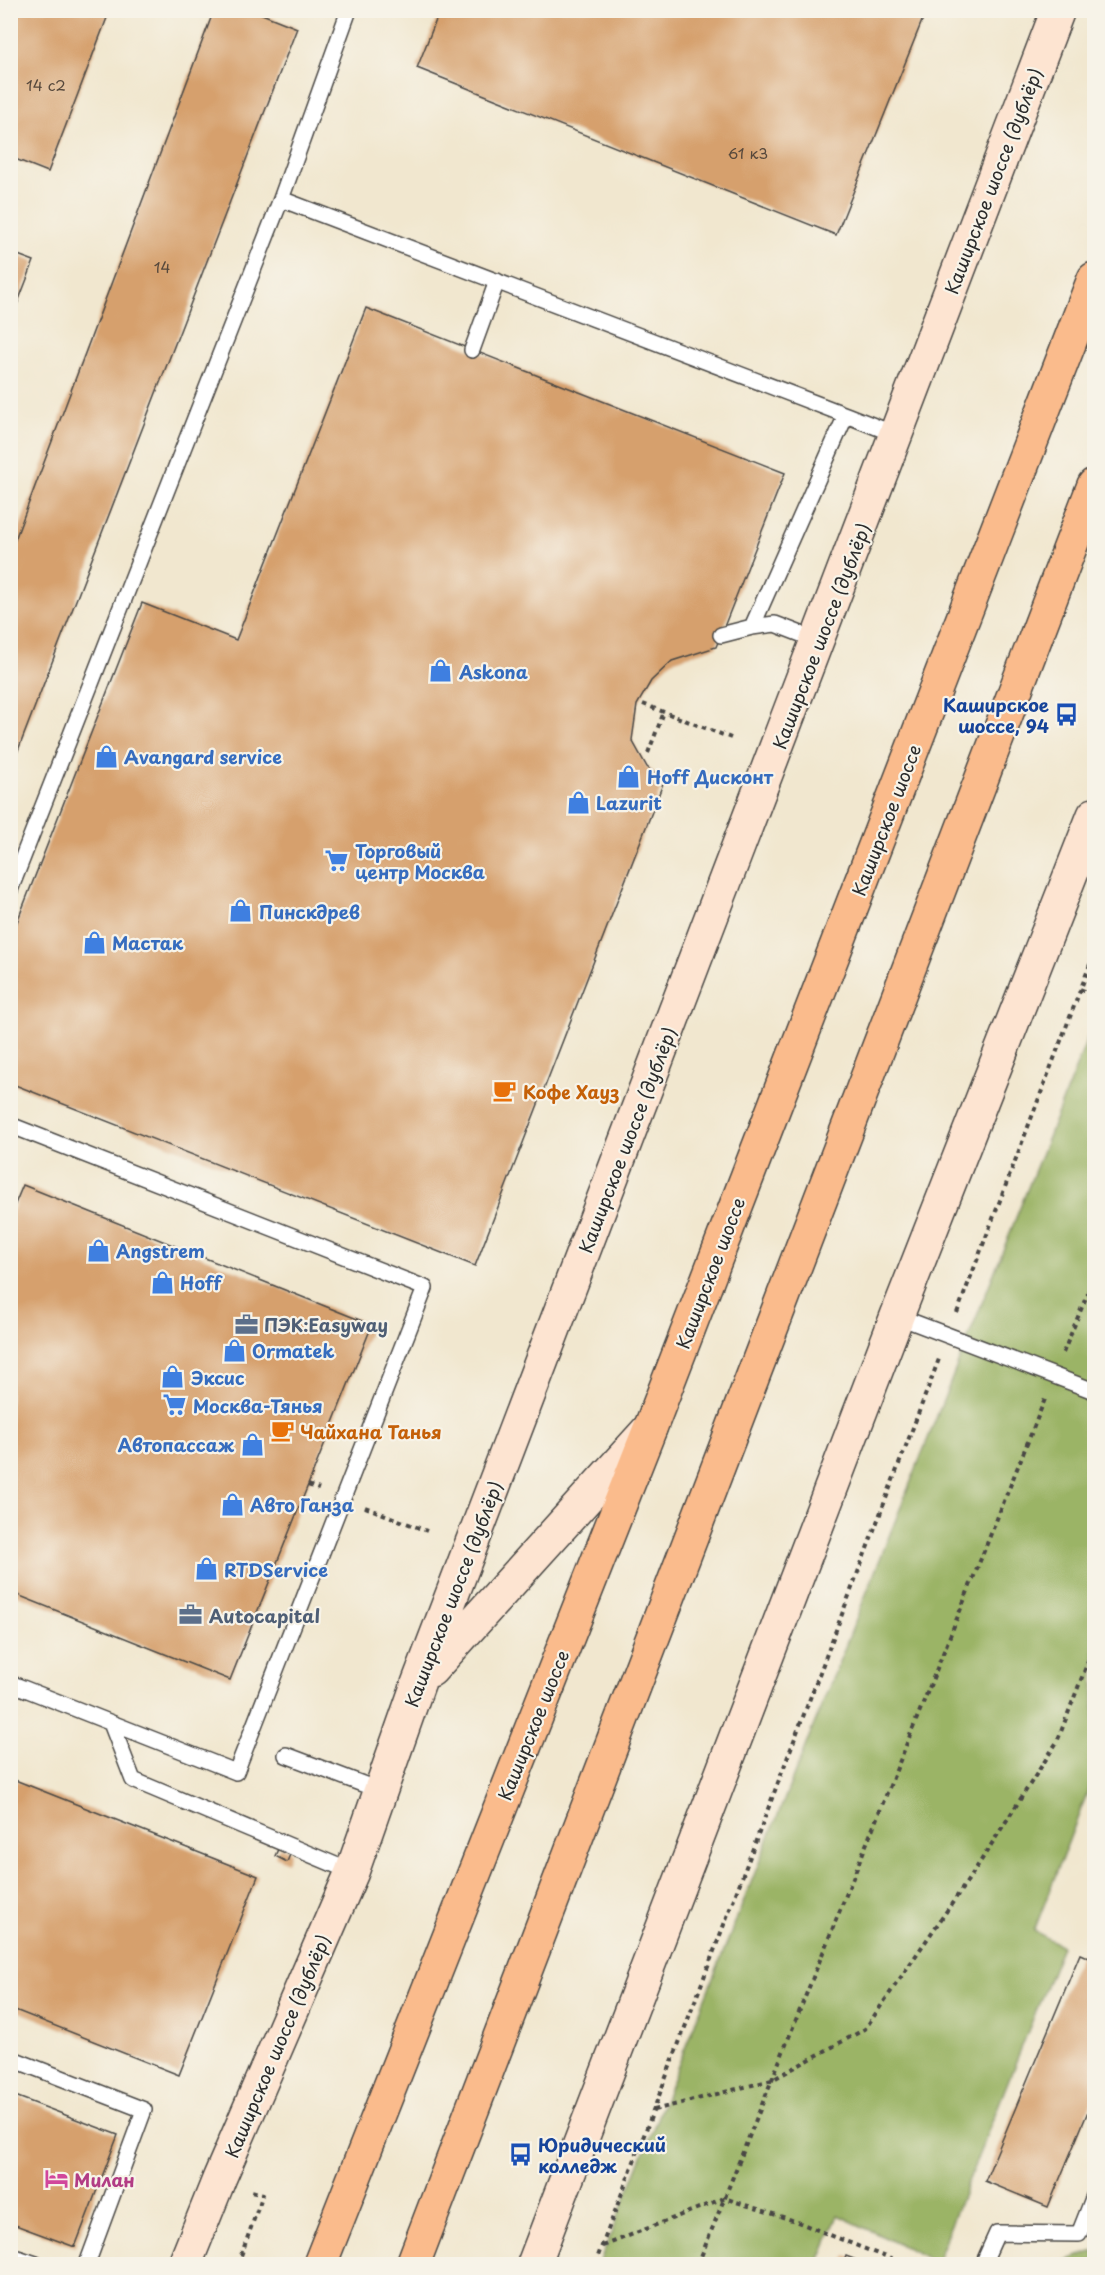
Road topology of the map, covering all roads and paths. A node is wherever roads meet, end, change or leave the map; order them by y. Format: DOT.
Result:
graph roads {
  1 [pos="349,10"];
  2 [pos="1058,10"];
  3 [pos="281,199"];
  4 [pos="1095,279"];
  5 [pos="497,281"];
  6 [pos="472,351"];
  7 [pos="846,415"];
  8 [pos="897,435"];
  9 [pos="1095,485"];
  10 [pos="752,627"];
  11 [pos="721,635"];
  12 [pos="819,641"];
  13 [pos="644,704"];
  14 [pos="664,712"];
  15 [pos="731,738"];
  16 [pos="648,753"];
  17 [pos="1095,815"];
  18 [pos="10,890"];
  19 [pos="1095,954"];
  20 [pos="1080,989"];
  21 [pos="1095,995"];
  22 [pos="10,1125"];
  23 [pos="1095,1278"];
  24 [pos="897,1316"];
  25 [pos="948,1336"];
  26 [pos="1054,1375"];
  27 [pos="1095,1391"];
  28 [pos="651,1426"];
  29 [pos="356,1504"];
  30 [pos="427,1531"];
  31 [pos="1095,1646"];
  32 [pos="10,1683"];
  33 [pos="418,1684"];
  34 [pos="111,1722"];
  35 [pos="286,1755"];
  36 [pos="381,1791"];
  37 [pos="352,1872"];
  38 [pos="10,2058"];
  39 [pos="772,2080"];
  40 [pos="654,2110"];
  41 [pos="263,2194"];
  42 [pos="1095,2196"];
  43 [pos="724,2198"];
  44 [pos="602,2246"];
  45 [pos="10,2258"];
  46 [pos="36,2265"];
  47 [pos="87,2265"];
  48 [pos="185,2265"];
  49 [pos="238,2265"];
  50 [pos="320,2265"];
  51 [pos="413,2265"];
  52 [pos="534,2265"];
  53 [pos="595,2265"];
  54 [pos="698,2265"];
  55 [pos="903,2265"];
  56 [pos="982,2265"];
  1 -- 3 [label="lane"];
  2 -- 8 [label="main road, Каширское шоссе (дублёр)"];
  3 -- 5 [label="lane"];
  3 -- 18 [label="lane"];
  4 -- 28 [label="main road, Каширское шоссе"];
  5 -- 6 [label="lane"];
  5 -- 7 [label="lane"];
  7 -- 8 [label="lane"];
  7 -- 10 [label="lane"];
  8 -- 12 [label="main road, Каширское шоссе (дублёр)"];
  9 -- 51 [label="main road"];
  10 -- 11 [label="lane"];
  10 -- 12 [label="lane"];
  12 -- 33 [label="main road, Каширское шоссе (дублёр)"];
  13 -- 14 [label="path"];
  14 -- 15 [label="path"];
  14 -- 16 [label="path"];
  17 -- 24 [label="main road"];
  19 -- 20 [label="path"];
  20 -- 21 [label="path"];
  20 -- 25 [label="path"];
  22 -- 34 [label="lane"];
  23 -- 26 [label="path"];
  24 -- 25 [label="lane"];
  24 -- 52 [label="main road"];
  25 -- 26 [label="lane"];
  25 -- 40 [label="path"];
  26 -- 27 [label="lane"];
  26 -- 39 [label="path"];
  28 -- 33 [label="main road"];
  28 -- 50 [label="main road, Каширское шоссе"];
  29 -- 30 [label="path"];
  31 -- 39 [label="path"];
  32 -- 34 [label="lane"];
  33 -- 36 [label="main road, Каширское шоссе (дублёр)"];
  34 -- 37 [label="lane"];
  35 -- 36 [label="lane"];
  36 -- 37 [label="main road, Каширское шоссе (дублёр)"];
  37 -- 48 [label="main road, Каширское шоссе (дублёр)"];
  38 -- 47 [label="lane"];
  39 -- 40 [label="path"];
  39 -- 43 [label="path"];
  40 -- 44 [label="path"];
  41 -- 49 [label="path"];
  42 -- 56 [label="lane"];
  43 -- 44 [label="path"];
  43 -- 54 [label="path"];
  43 -- 55 [label="path"];
  44 -- 53 [label="path"];
  45 -- 46 [label="lane"];
}
